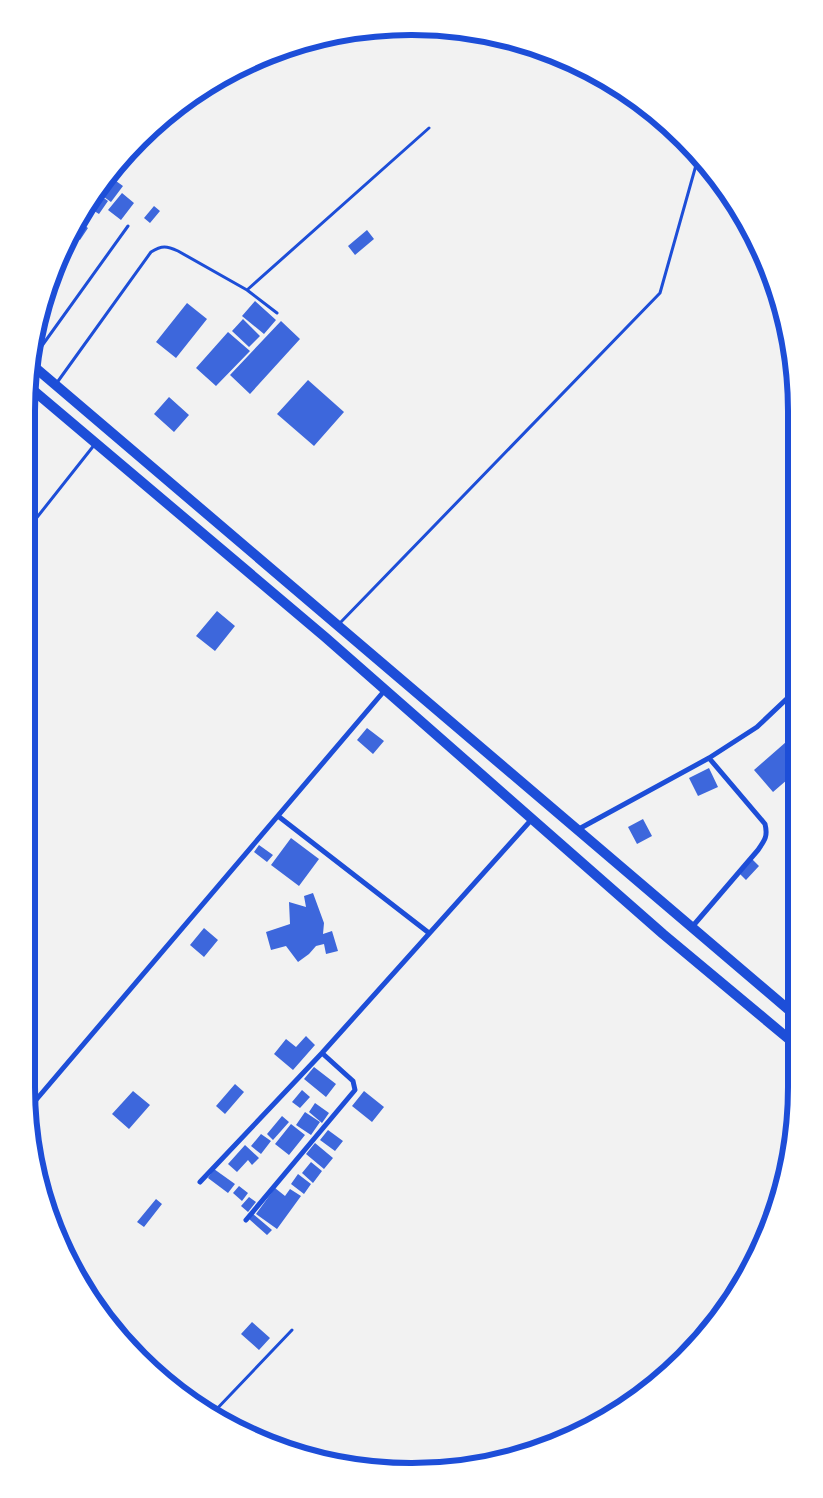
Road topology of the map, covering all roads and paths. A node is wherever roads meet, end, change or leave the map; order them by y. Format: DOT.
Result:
graph roads {
  1 [pos="429,128"];
  2 [pos="696,164"];
  3 [pos="128,226"];
  4 [pos="247,290"];
  5 [pos="277,313"];
  6 [pos="40,349"];
  7 [pos="37,368"];
  8 [pos="55,386"];
  9 [pos="36,393"];
  10 [pos="95,444"];
  11 [pos="35,520"];
  12 [pos="337,626"];
  13 [pos="385,689"];
  14 [pos="788,698"];
  15 [pos="709,758"];
  16 [pos="278,816"];
  17 [pos="532,818"];
  18 [pos="577,830"];
  19 [pos="691,928"];
  20 [pos="429,933"];
  21 [pos="788,1009"];
  22 [pos="788,1038"];
  23 [pos="322,1053"];
  24 [pos="36,1100"];
  25 [pos="200,1182"];
  26 [pos="246,1220"];
  27 [pos="292,1330"];
  28 [pos="217,1409"];
  1 -- 4 [label="lane"];
  2 -- 12 [label="lane"];
  3 -- 6 [label="lane"];
  4 -- 5 [label="lane"];
  4 -- 8 [label="lane"];
  7 -- 8 [label="main road"];
  8 -- 12 [label="main road"];
  9 -- 10 [label="main road"];
  10 -- 11 [label="lane"];
  10 -- 13 [label="main road"];
  12 -- 18 [label="main road"];
  13 -- 16 [label="street"];
  13 -- 17 [label="main road"];
  14 -- 15 [label="street"];
  15 -- 18 [label="street"];
  15 -- 19 [label="street"];
  16 -- 20 [label="street"];
  16 -- 24 [label="street"];
  17 -- 20 [label="street"];
  17 -- 22 [label="main road"];
  18 -- 19 [label="main road"];
  19 -- 21 [label="main road"];
  20 -- 23 [label="street"];
  23 -- 25 [label="street"];
  23 -- 26 [label="street"];
  27 -- 28 [label="lane"];
}
